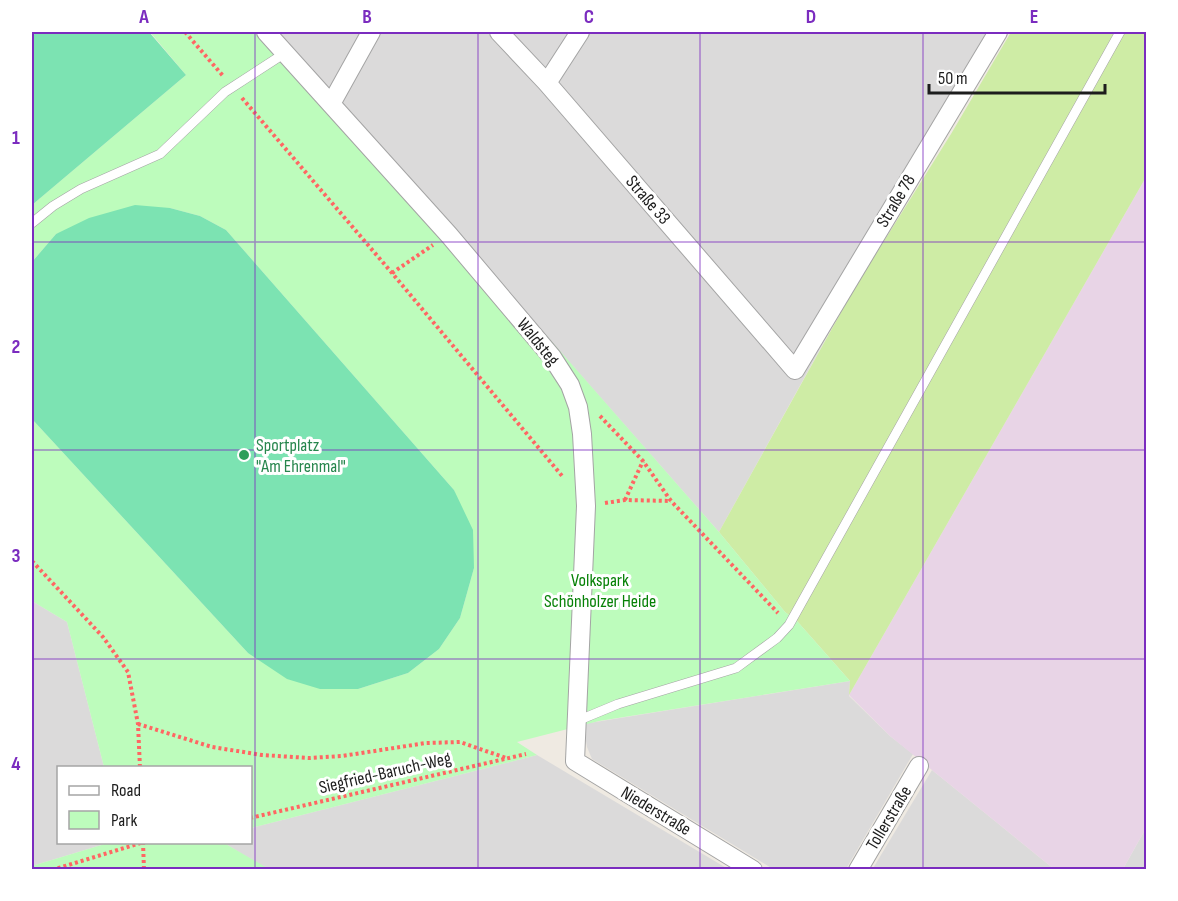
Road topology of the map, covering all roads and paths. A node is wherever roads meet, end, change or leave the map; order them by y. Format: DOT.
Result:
graph roads {
  1 [pos="185,32"];
  2 [pos="266,32"];
  3 [pos="371,32"];
  4 [pos="499,32"];
  5 [pos="580,32"];
  6 [pos="998,32"];
  7 [pos="1120,32"];
  8 [pos="285,53"];
  9 [pos="547,83"];
  10 [pos="233,87"];
  11 [pos="331,104"];
  12 [pos="32,223"];
  13 [pos="448,235"];
  14 [pos="392,273"];
  15 [pos="795,370"];
  16 [pos="594,410"];
  17 [pos="642,460"];
  18 [pos="564,479"];
  19 [pos="625,500"];
  20 [pos="671,501"];
  21 [pos="586,506"];
  22 [pos="32,561"];
  23 [pos="789,625"];
  24 [pos="575,721"];
  25 [pos="138,724"];
  26 [pos="575,743"];
  27 [pos="526,754"];
  28 [pos="506,758"];
  29 [pos="140,766"];
  30 [pos="919,766"];
  31 [pos="252,818"];
  32 [pos="140,844"];
  33 [pos="143,844"];
  34 [pos="52,870"];
  35 [pos="144,870"];
  36 [pos="753,870"];
  37 [pos="858,870"];
  1 -- 10 [label="path"];
  2 -- 8 [label="street, Waldsteg"];
  3 -- 11 [label="street"];
  4 -- 9 [label="street, Straße 33"];
  5 -- 9 [label="street"];
  6 -- 15 [label="street, Straße 78"];
  7 -- 23 [label="lane"];
  8 -- 10 [label="lane"];
  8 -- 11 [label="street, Waldsteg"];
  9 -- 15 [label="street, Straße 33"];
  10 -- 12 [label="lane"];
  10 -- 14 [label="path"];
  11 -- 13 [label="street, Waldsteg"];
  13 -- 14 [label="path"];
  13 -- 21 [label="street, Waldsteg"];
  14 -- 18 [label="path"];
  16 -- 17 [label="path"];
  17 -- 19 [label="path"];
  17 -- 20 [label="path"];
  19 -- 20 [label="path"];
  19 -- 21 [label="path"];
  20 -- 23 [label="path"];
  21 -- 24 [label="street, Waldsteg"];
  22 -- 25 [label="path"];
  23 -- 24 [label="lane"];
  24 -- 26 [label="street, Waldsteg"];
  25 -- 28 [label="path"];
  25 -- 29 [label="path"];
  26 -- 36 [label="street, Niederstraße"];
  27 -- 28 [label="path, Siegfried-Baruch-Weg"];
  28 -- 31 [label="path, Siegfried-Baruch-Weg"];
  30 -- 37 [label="street, Tollerstraße"];
  32 -- 34 [label="path"];
  33 -- 35 [label="path"];
}
